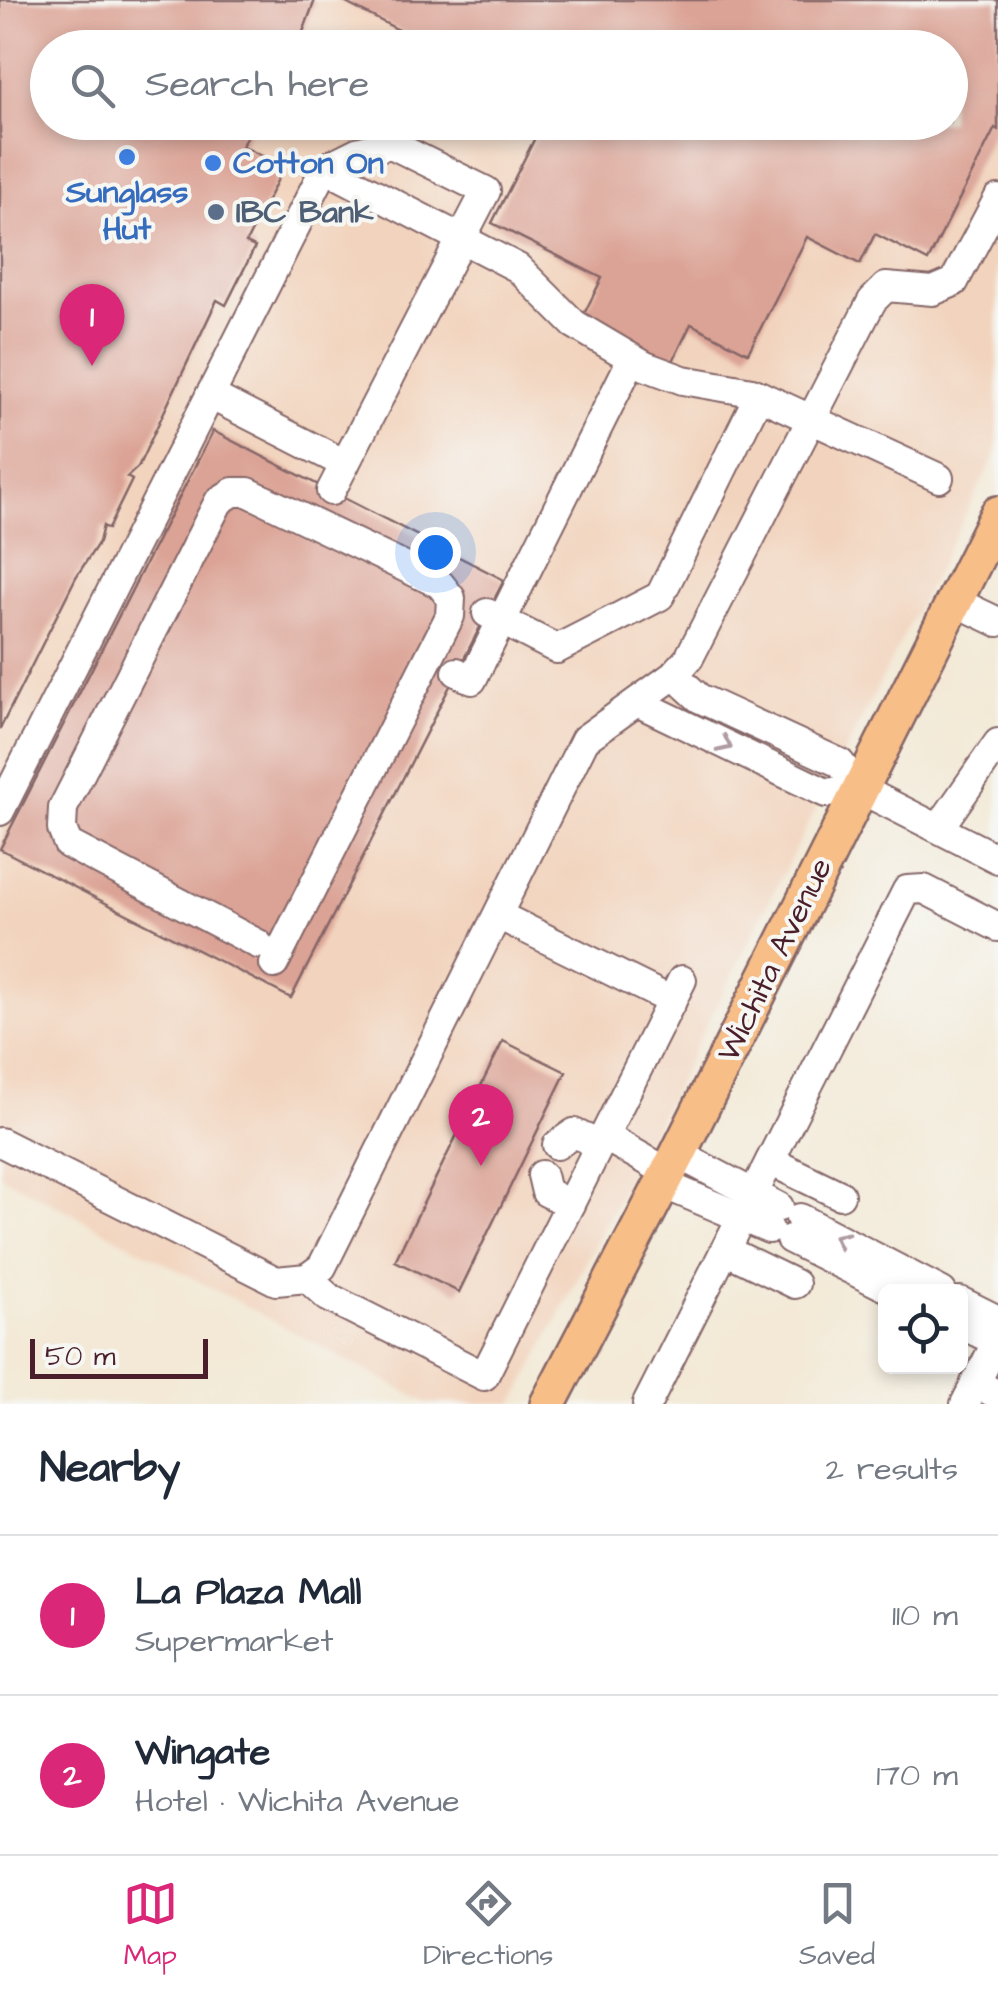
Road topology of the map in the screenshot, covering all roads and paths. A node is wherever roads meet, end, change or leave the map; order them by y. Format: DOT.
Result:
graph roads {
  1 [pos="325,168"];
  2 [pos="998,199"];
  3 [pos="462,237"];
  4 [pos="632,359"];
  5 [pos="758,394"];
  6 [pos="210,396"];
  7 [pos="810,417"];
  8 [pos="344,464"];
  9 [pos="939,478"];
  10 [pos="331,492"];
  11 [pos="998,514"];
  12 [pos="954,601"];
  13 [pos="494,617"];
  14 [pos="998,622"];
  15 [pos="457,672"];
  16 [pos="674,675"];
  17 [pos="636,702"];
  18 [pos="998,743"];
  19 [pos="860,788"];
  20 [pos="3,797"];
  21 [pos="939,828"];
  22 [pos="998,858"];
  23 [pos="500,916"];
  24 [pos="998,927"];
  25 [pos="266,954"];
  26 [pos="602,1141"];
  27 [pos="0,1142"];
  28 [pos="557,1145"];
  29 [pos="770,1161"];
  30 [pos="670,1170"];
  31 [pos="542,1175"];
  32 [pos="840,1195"];
  33 [pos="570,1204"];
  34 [pos="748,1205"];
  35 [pos="784,1224"];
  36 [pos="725,1250"];
  37 [pos="306,1278"];
  38 [pos="795,1284"];
  39 [pos="883,1284"];
  40 [pos="923,1284"];
  41 [pos="968,1305"];
  42 [pos="998,1320"];
  43 [pos="968,1328"];
  44 [pos="998,1341"];
  45 [pos="979,1394"];
  46 [pos="548,1404"];
  47 [pos="647,1404"];
  1 -- 3 [label="street"];
  1 -- 3 [label="street"];
  1 -- 6 [label="street"];
  2 -- 7 [label="street"];
  3 -- 4 [label="street"];
  3 -- 8 [label="street"];
  4 -- 5 [label="street"];
  4 -- 13 [label="street"];
  5 -- 7 [label="street"];
  5 -- 13 [label="street"];
  6 -- 8 [label="street"];
  6 -- 20 [label="street"];
  7 -- 9 [label="street"];
  7 -- 16 [label="street"];
  8 -- 10 [label="street"];
  11 -- 12 [label="main road, Wichita Avenue"];
  12 -- 14 [label="street"];
  12 -- 19 [label="main road, Wichita Avenue"];
  13 -- 15 [label="street"];
  16 -- 17 [label="street"];
  16 -- 19 [label="street"];
  17 -- 19 [label="street, one-way"];
  17 -- 23 [label="street"];
  18 -- 21 [label="street"];
  19 -- 21 [label="street"];
  19 -- 30 [label="main road, Wichita Avenue"];
  21 -- 22 [label="street"];
  23 -- 26 [label="street"];
  23 -- 37 [label="street"];
  24 -- 29 [label="street"];
  25 -- 25 [label="street"];
  26 -- 28 [label="street"];
  26 -- 30 [label="street"];
  26 -- 33 [label="street"];
  27 -- 37 [label="street"];
  29 -- 32 [label="street"];
  29 -- 34 [label="street"];
  30 -- 34 [label="street"];
  30 -- 46 [label="main road, Wichita Avenue"];
  31 -- 33 [label="street"];
  33 -- 37 [label="street"];
  34 -- 35 [label="street"];
  34 -- 36 [label="street"];
  35 -- 39 [label="street"];
  40 -- 35 [label="street, one-way"];
  36 -- 38 [label="street"];
  36 -- 47 [label="street"];
  41 -- 42 [label="street"];
  43 -- 44 [label="street"];
  44 -- 45 [label="street"];
}
